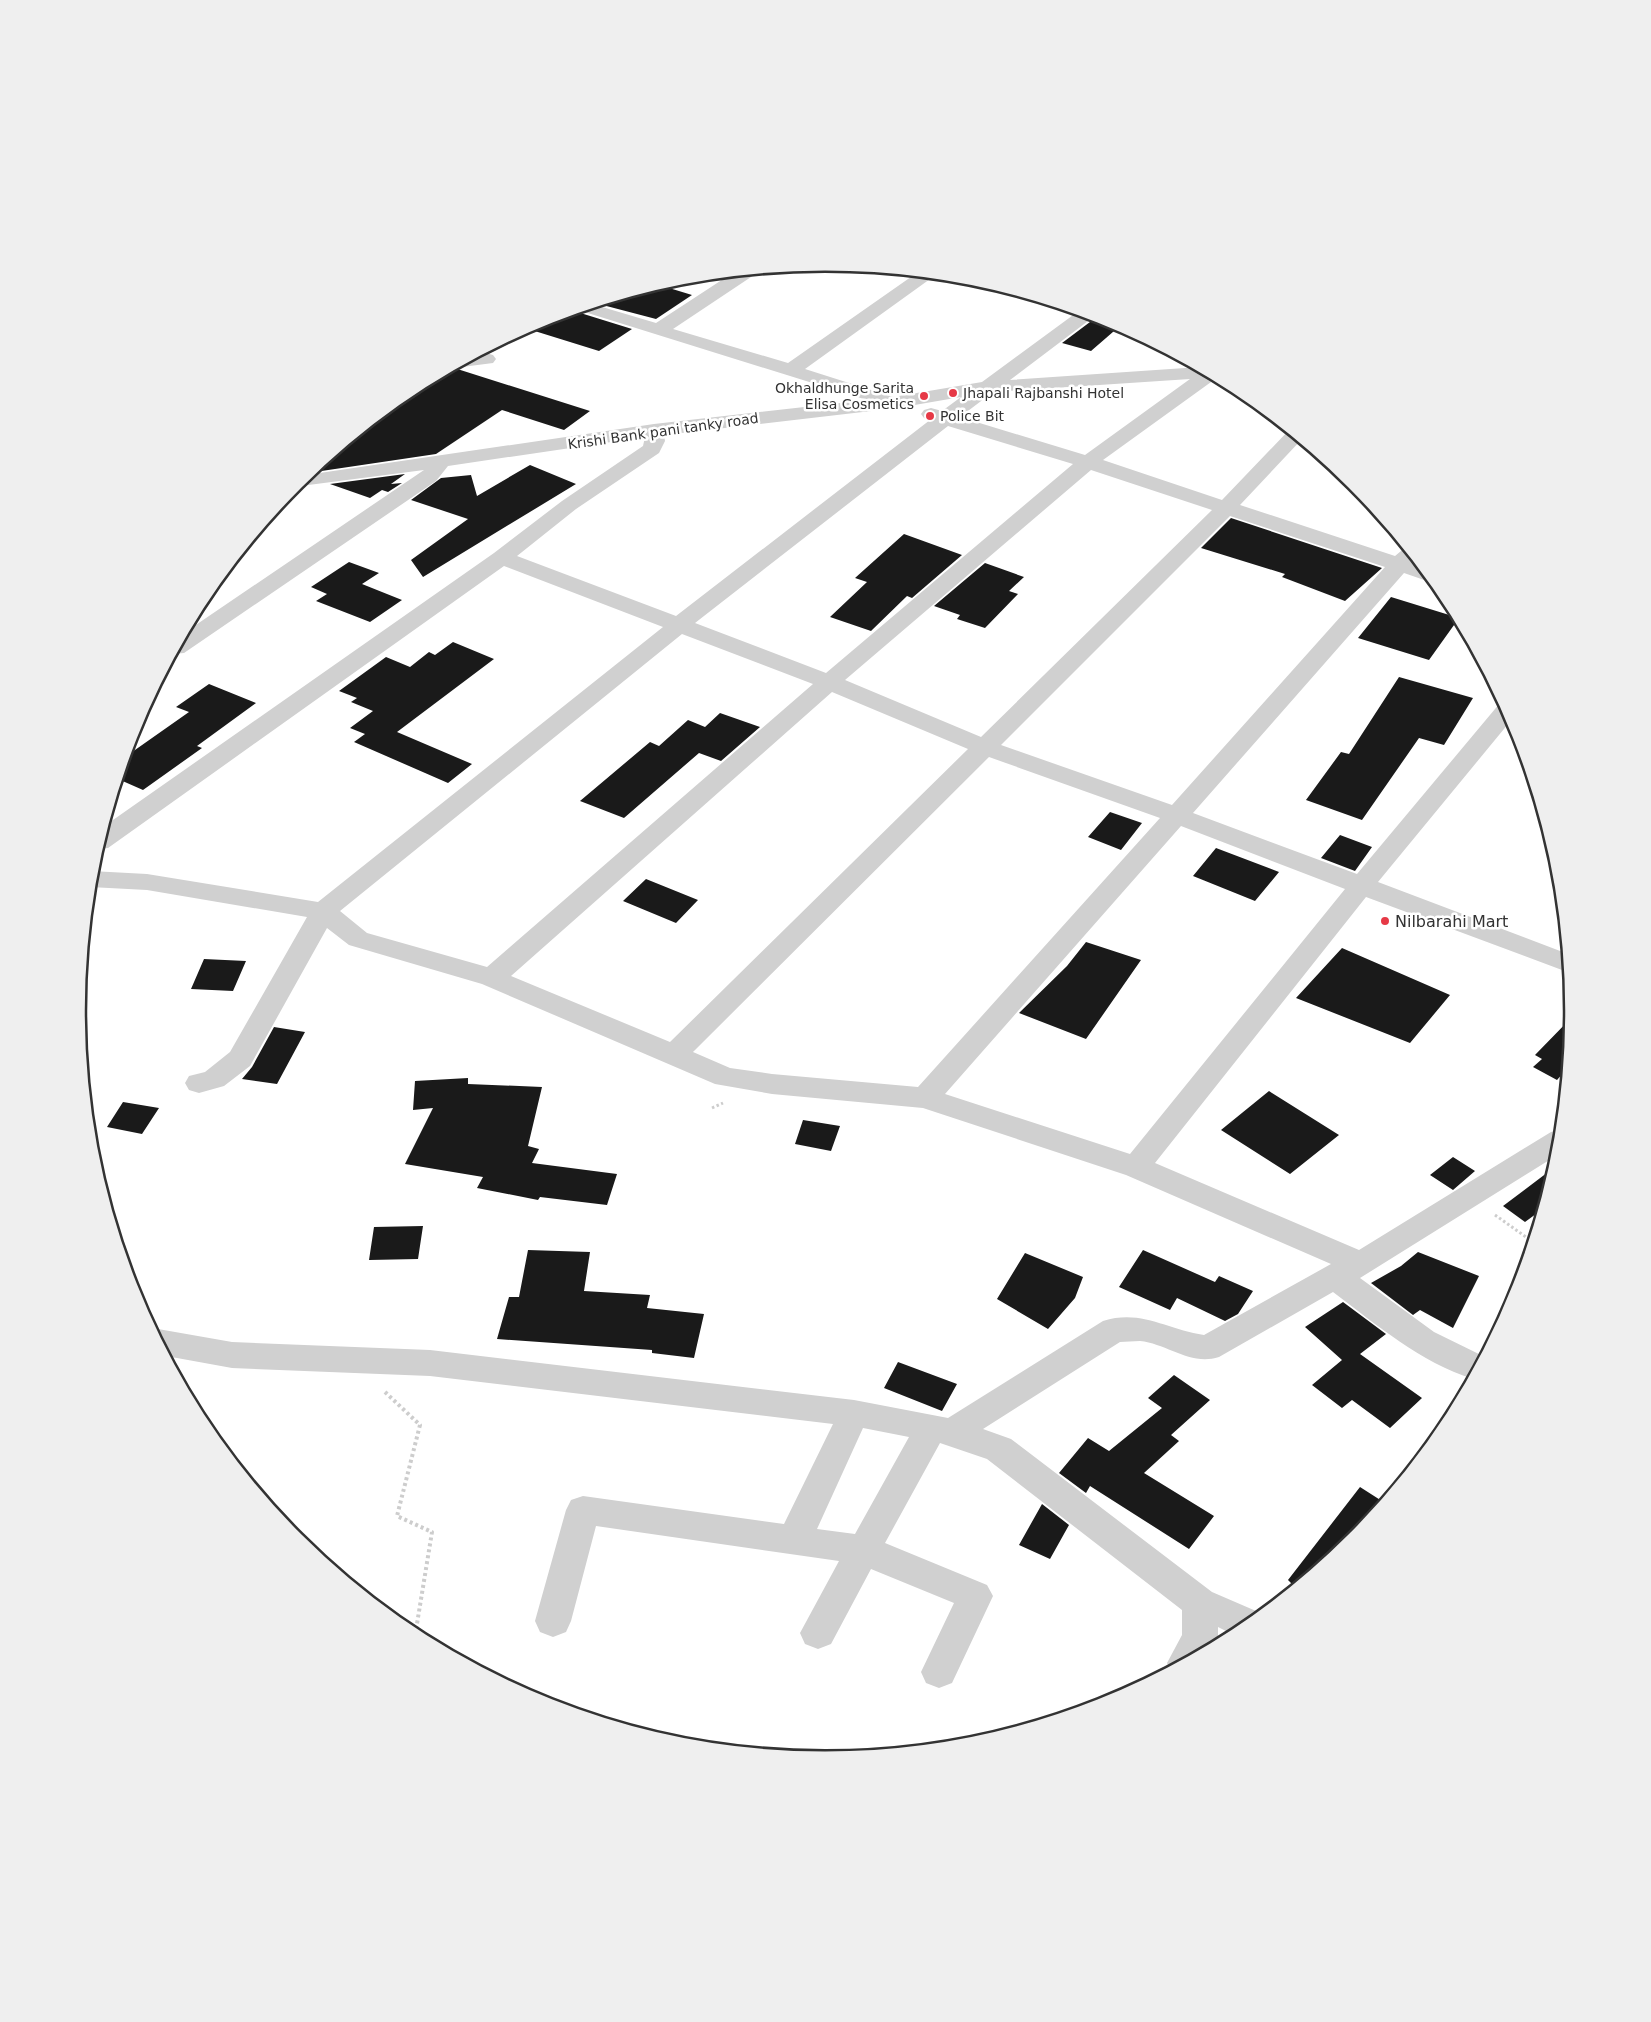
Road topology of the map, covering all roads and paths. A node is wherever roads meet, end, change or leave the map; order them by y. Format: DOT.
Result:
graph roads {
  1 [pos="739,277"];
  2 [pos="922,278"];
  3 [pos="592,310"];
  4 [pos="1081,318"];
  5 [pos="660,329"];
  6 [pos="486,359"];
  7 [pos="477,360"];
  8 [pos="791,370"];
  9 [pos="1199,374"];
  10 [pos="1205,377"];
  11 [pos="987,387"];
  12 [pos="897,402"];
  13 [pos="944,419"];
  14 [pos="654,430"];
  15 [pos="1292,438"];
  16 [pos="441,462"];
  17 [pos="1088,462"];
  18 [pos="311,480"];
  19 [pos="1227,507"];
  20 [pos="502,558"];
  21 [pos="1405,558"];
  22 [pos="678,626"];
  23 [pos="184,642"];
  24 [pos="829,682"];
  25 [pos="1502,715"];
  26 [pos="984,747"];
  27 [pos="1176,815"];
  28 [pos="107,836"];
  29 [pos="98,879"];
  30 [pos="1362,886"];
  31 [pos="323,911"];
  32 [pos="1563,962"];
  33 [pos="492,978"];
  34 [pos="673,1056"];
  35 [pos="199,1083"];
  36 [pos="925,1098"];
  37 [pos="1553,1144"];
  38 [pos="1136,1167"];
  39 [pos="1468,1197"];
  40 [pos="1529,1239"];
  41 [pos="1348,1270"];
  42 [pos="165,1343"];
  43 [pos="1474,1367"];
  44 [pos="378,1386"];
  45 [pos="854,1413"];
  46 [pos="941,1430"];
  47 [pos="794,1540"];
  48 [pos="864,1550"];
  49 [pos="1200,1603"];
  50 [pos="552,1621"];
  51 [pos="1242,1622"];
  52 [pos="416,1627"];
  53 [pos="818,1633"];
  54 [pos="1191,1653"];
  55 [pos="939,1672"];
  1 -- 5 [label="street"];
  2 -- 8 [label="street"];
  3 -- 5 [label="street"];
  4 -- 11 [label="street"];
  5 -- 8 [label="street"];
  6 -- 7 [label="street"];
  8 -- 12 [label="street"];
  9 -- 11 [label="street, Krishi Bank pani tanky road"];
  10 -- 17 [label="street"];
  11 -- 12 [label="street, Krishi Bank pani tanky road"];
  11 -- 13 [label="street"];
  12 -- 13 [label="street"];
  12 -- 14 [label="street, Krishi Bank pani tanky road"];
  13 -- 17 [label="street"];
  13 -- 22 [label="street"];
  14 -- 16 [label="street, Krishi Bank pani tanky road"];
  14 -- 20 [label="street"];
  15 -- 19 [label="street"];
  16 -- 18 [label="street, Krishi Bank pani tanky road"];
  16 -- 23 [label="street"];
  17 -- 19 [label="street"];
  17 -- 24 [label="street"];
  19 -- 21 [label="street"];
  19 -- 26 [label="street"];
  20 -- 22 [label="street"];
  20 -- 28 [label="street"];
  21 -- 27 [label="street"];
  22 -- 24 [label="street"];
  22 -- 31 [label="street"];
  24 -- 26 [label="street"];
  24 -- 33 [label="street"];
  25 -- 30 [label="street"];
  26 -- 27 [label="street"];
  26 -- 34 [label="street"];
  27 -- 30 [label="street"];
  27 -- 36 [label="street"];
  29 -- 31 [label="street"];
  30 -- 32 [label="street"];
  30 -- 38 [label="street"];
  31 -- 33 [label="street"];
  31 -- 35 [label="street"];
  33 -- 34 [label="street"];
  34 -- 36 [label="street"];
  36 -- 38 [label="street"];
  37 -- 39 [label="street"];
  38 -- 41 [label="street"];
  39 -- 40 [label="path"];
  39 -- 41 [label="street"];
  41 -- 43 [label="street"];
  41 -- 46 [label="street"];
  42 -- 45 [label="street"];
  44 -- 52 [label="path"];
  45 -- 46 [label="street"];
  45 -- 47 [label="street"];
  46 -- 48 [label="street"];
  46 -- 49 [label="street"];
  47 -- 48 [label="street"];
  47 -- 50 [label="street"];
  48 -- 53 [label="street"];
  48 -- 55 [label="street"];
  49 -- 51 [label="street"];
  49 -- 54 [label="street"];
}
